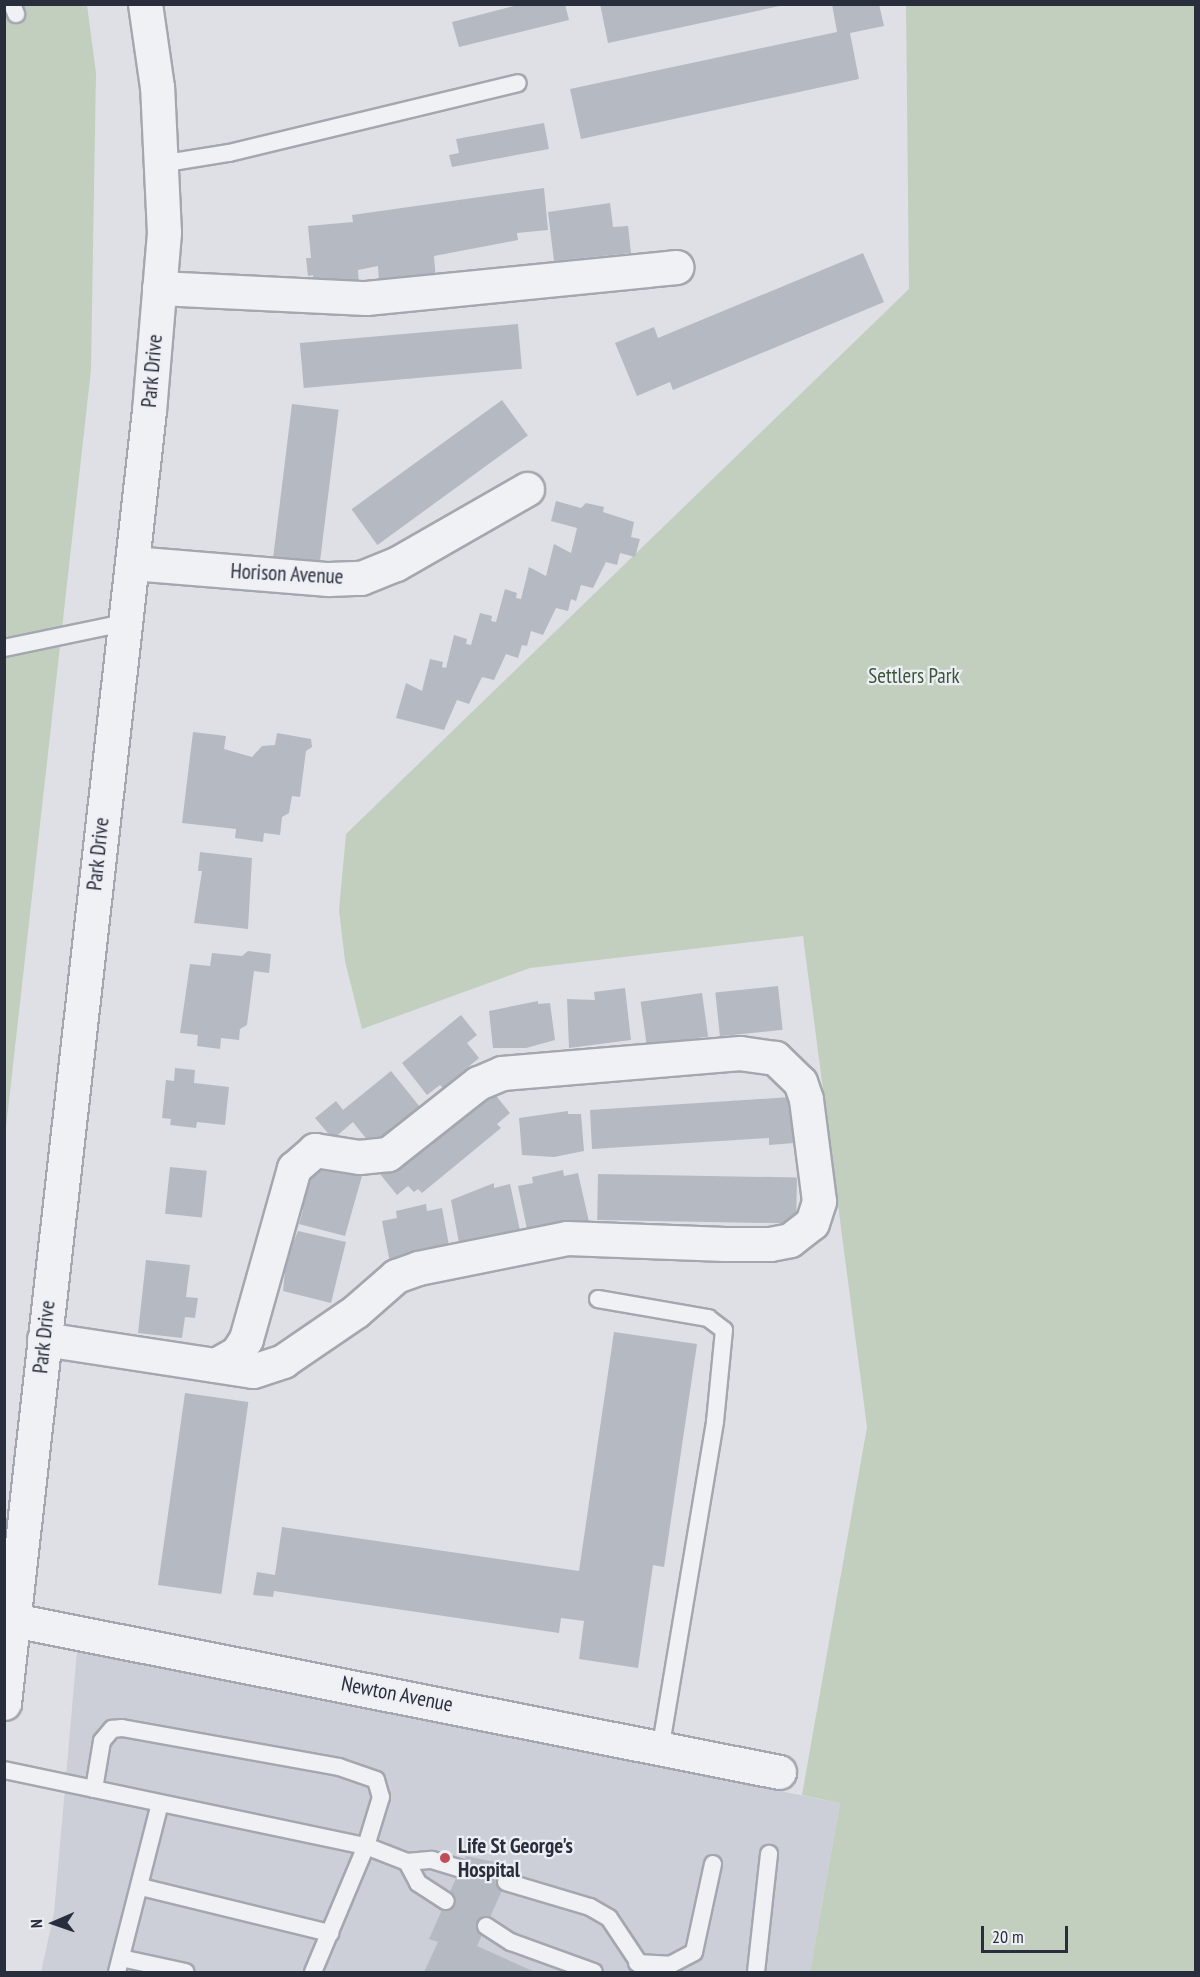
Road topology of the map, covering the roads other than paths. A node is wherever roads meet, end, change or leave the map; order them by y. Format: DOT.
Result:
graph roads {
  1 [pos="145,4"];
  2 [pos="518,83"];
  3 [pos="160,164"];
  4 [pos="676,267"];
  5 [pos="159,288"];
  6 [pos="527,489"];
  7 [pos="132,563"];
  8 [pos="124,623"];
  9 [pos="4,648"];
  10 [pos="598,1299"];
  11 [pos="44,1339"];
  12 [pos="215,1365"];
  13 [pos="9,1619"];
  14 [pos="4,1703"];
  15 [pos="661,1746"];
  16 [pos="4,1770"];
  17 [pos="779,1772"];
  18 [pos="94,1789"];
  19 [pos="160,1803"];
  20 [pos="366,1846"];
  21 [pos="769,1854"];
  22 [pos="407,1862"];
  23 [pos="713,1863"];
  24 [pos="460,1869"];
  25 [pos="506,1882"];
  26 [pos="141,1887"];
  27 [pos="446,1901"];
  28 [pos="486,1926"];
  29 [pos="330,1933"];
  30 [pos="119,1965"];
  31 [pos="641,1968"];
  32 [pos="186,1972"];
  33 [pos="313,1972"];
  34 [pos="594,1972"];
  35 [pos="756,1972"];
  1 -- 3 [label="street, Park Drive"];
  2 -- 3 [label="lane"];
  3 -- 5 [label="street, Park Drive"];
  4 -- 5 [label="street"];
  5 -- 7 [label="street, Park Drive"];
  6 -- 7 [label="street, Horison Avenue"];
  7 -- 8 [label="street, Park Drive"];
  8 -- 9 [label="lane"];
  8 -- 11 [label="street, Park Drive"];
  10 -- 15 [label="lane"];
  11 -- 12 [label="street"];
  11 -- 13 [label="street, Park Drive"];
  12 -- 12 [label="street"];
  13 -- 14 [label="street, Park Drive"];
  13 -- 15 [label="street, Newton Avenue"];
  15 -- 17 [label="street, Newton Avenue"];
  16 -- 18 [label="lane"];
  18 -- 19 [label="lane"];
  18 -- 20 [label="lane"];
  19 -- 20 [label="lane"];
  19 -- 26 [label="lane"];
  20 -- 22 [label="lane"];
  20 -- 29 [label="lane"];
  21 -- 35 [label="lane"];
  22 -- 24 [label="lane"];
  22 -- 27 [label="lane"];
  23 -- 31 [label="lane"];
  25 -- 31 [label="lane"];
  26 -- 29 [label="lane"];
  26 -- 30 [label="lane"];
  28 -- 34 [label="lane"];
  29 -- 33 [label="lane"];
  30 -- 32 [label="lane"];
}
